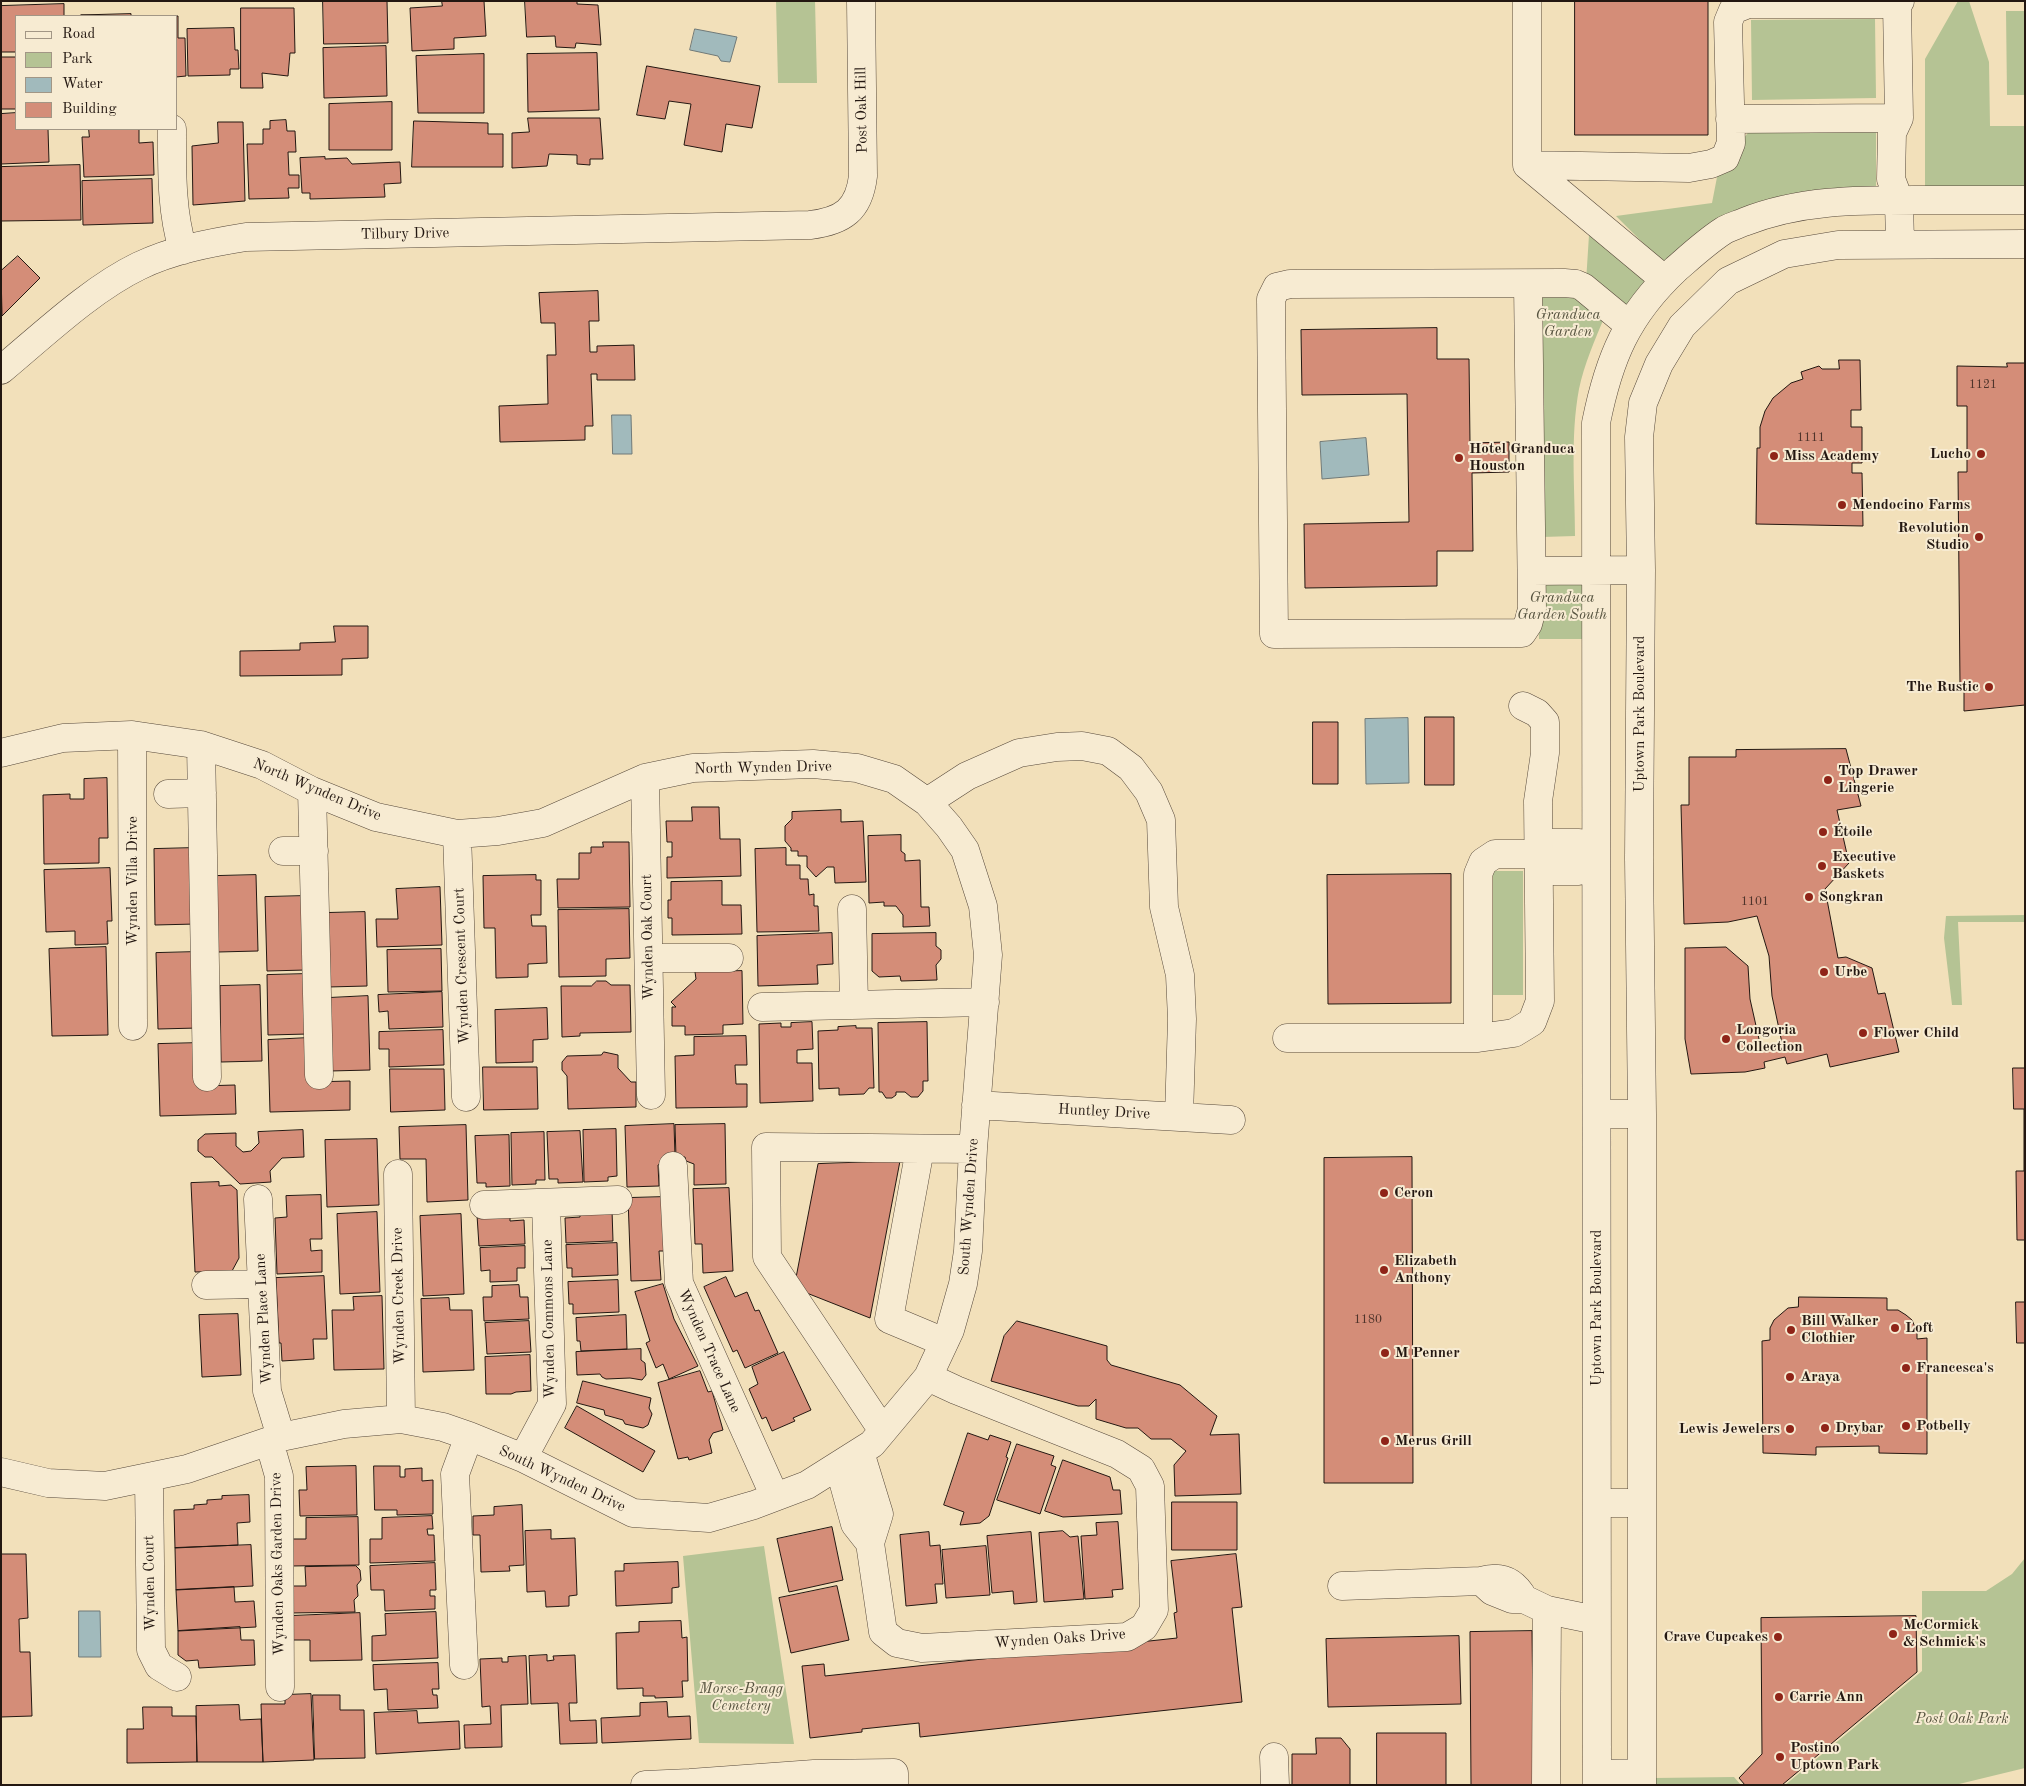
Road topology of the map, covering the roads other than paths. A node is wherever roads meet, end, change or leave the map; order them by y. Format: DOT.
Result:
graph roads {
  1 [pos="861,1"];
  2 [pos="1527,2"];
  3 [pos="1898,2"];
  4 [pos="1899,118"];
  5 [pos="1730,119"];
  6 [pos="172,130"];
  7 [pos="1527,166"];
  8 [pos="1899,200"];
  9 [pos="2025,200"];
  10 [pos="846,212"];
  11 [pos="1900,244"];
  12 [pos="2025,244"];
  13 [pos="183,250"];
  14 [pos="1665,280"];
  15 [pos="1528,284"];
  16 [pos="1629,325"];
  17 [pos="1,370"];
  18 [pos="1641,570"];
  19 [pos="1532,571"];
  20 [pos="1596,571"];
  21 [pos="1523,706"];
  22 [pos="132,735"];
  23 [pos="201,745"];
  24 [pos="1,753"];
  25 [pos="645,778"];
  26 [pos="312,791"];
  27 [pos="202,793"];
  28 [pos="168,794"];
  29 [pos="927,802"];
  30 [pos="458,834"];
  31 [pos="284,851"];
  32 [pos="314,851"];
  33 [pos="1539,856"];
  34 [pos="1596,858"];
  35 [pos="1639,858"];
  36 [pos="852,909"];
  37 [pos="649,958"];
  38 [pos="729,958"];
  39 [pos="985,1002"];
  40 [pos="854,1006"];
  41 [pos="762,1007"];
  42 [pos="133,1026"];
  43 [pos="1287,1038"];
  44 [pos="1478,1038"];
  45 [pos="319,1075"];
  46 [pos="207,1076"];
  47 [pos="652,1095"];
  48 [pos="466,1098"];
  49 [pos="976,1105"];
  50 [pos="1597,1114"];
  51 [pos="1642,1114"];
  52 [pos="1179,1116"];
  53 [pos="1231,1120"];
  54 [pos="920,1149"];
  55 [pos="973,1149"];
  56 [pos="673,1166"];
  57 [pos="398,1174"];
  58 [pos="258,1199"];
  59 [pos="618,1200"];
  60 [pos="546,1203"];
  61 [pos="484,1205"];
  62 [pos="262,1284"];
  63 [pos="206,1286"];
  64 [pos="944,1342"];
  65 [pos="928,1377"];
  66 [pos="401,1418"];
  67 [pos="883,1431"];
  68 [pos="469,1436"];
  69 [pos="275,1439"];
  70 [pos="523,1458"];
  71 [pos="849,1459"];
  72 [pos="1,1472"];
  73 [pos="149,1477"];
  74 [pos="775,1497"];
  75 [pos="1597,1503"];
  76 [pos="1642,1503"];
  77 [pos="1342,1586"];
  78 [pos="1536,1604"];
  79 [pos="1596,1620"];
  80 [pos="464,1664"];
  81 [pos="177,1677"];
  82 [pos="280,1688"];
  83 [pos="1274,1757"];
  84 [pos="1597,1779"];
  85 [pos="1642,1779"];
  86 [pos="645,1785"];
  87 [pos="894,1785"];
  88 [pos="1274,1785"];
  89 [pos="1546,1785"];
  1 -- 10 [label="street, Post Oak Hill"];
  2 -- 7 [label="street"];
  3 -- 4 [label="street"];
  3 -- 5 [label="street"];
  4 -- 5 [label="street"];
  4 -- 8 [label="street"];
  5 -- 7 [label="street"];
  6 -- 13 [label="street"];
  7 -- 14 [label="street"];
  8 -- 9 [label="street, Uptown Park Boulevard"];
  8 -- 11 [label="street"];
  8 -- 14 [label="street, Uptown Park Boulevard"];
  10 -- 13 [label="street, Tilbury Drive"];
  11 -- 12 [label="street, Uptown Park Boulevard"];
  11 -- 18 [label="street, Uptown Park Boulevard"];
  13 -- 17 [label="street, Tilbury Drive"];
  14 -- 16 [label="street, Uptown Park Boulevard"];
  15 -- 16 [label="street"];
  15 -- 19 [label="street"];
  15 -- 19 [label="street"];
  16 -- 20 [label="street, Uptown Park Boulevard"];
  18 -- 20 [label="street"];
  18 -- 35 [label="street, Uptown Park Boulevard"];
  19 -- 20 [label="street"];
  20 -- 34 [label="street, Uptown Park Boulevard"];
  21 -- 33 [label="street"];
  22 -- 23 [label="street, North Wynden Drive"];
  22 -- 24 [label="street, North Wynden Drive"];
  22 -- 42 [label="street, Wynden Villa Drive"];
  23 -- 26 [label="street, North Wynden Drive"];
  23 -- 27 [label="street"];
  25 -- 29 [label="street, North Wynden Drive"];
  25 -- 30 [label="street, North Wynden Drive"];
  25 -- 37 [label="street, Wynden Oak Court"];
  26 -- 30 [label="street, North Wynden Drive"];
  26 -- 32 [label="street"];
  27 -- 28 [label="street"];
  27 -- 46 [label="street"];
  29 -- 39 [label="street, North Wynden Drive"];
  29 -- 52 [label="street"];
  30 -- 48 [label="street, Wynden Crescent Court"];
  31 -- 32 [label="street"];
  32 -- 45 [label="street"];
  33 -- 34 [label="street"];
  33 -- 44 [label="street"];
  33 -- 44 [label="street"];
  34 -- 35 [label="street"];
  34 -- 50 [label="street, Uptown Park Boulevard"];
  35 -- 51 [label="street, Uptown Park Boulevard"];
  36 -- 40 [label="street"];
  37 -- 38 [label="street"];
  37 -- 47 [label="street, Wynden Oak Court"];
  39 -- 40 [label="street"];
  39 -- 49 [label="street, North Wynden Drive"];
  40 -- 41 [label="street"];
  43 -- 44 [label="street"];
  49 -- 52 [label="street, Huntley Drive"];
  49 -- 55 [label="street, South Wynden Drive"];
  50 -- 51 [label="street"];
  50 -- 75 [label="street, Uptown Park Boulevard"];
  51 -- 76 [label="street, Uptown Park Boulevard"];
  52 -- 53 [label="street, Huntley Drive"];
  54 -- 55 [label="street"];
  54 -- 64 [label="street"];
  54 -- 67 [label="street"];
  55 -- 64 [label="street, South Wynden Drive"];
  56 -- 74 [label="street, Wynden Trace Lane"];
  57 -- 66 [label="street, Wynden Creek Drive"];
  58 -- 62 [label="street, Wynden Place Lane"];
  59 -- 60 [label="street"];
  60 -- 61 [label="street"];
  60 -- 70 [label="street, Wynden Commons Lane"];
  62 -- 63 [label="street"];
  62 -- 69 [label="street, Wynden Place Lane"];
  64 -- 65 [label="street, South Wynden Drive"];
  65 -- 67 [label="street, South Wynden Drive"];
  65 -- 71 [label="street, Wynden Oaks Drive"];
  66 -- 68 [label="street, South Wynden Drive"];
  66 -- 69 [label="street, South Wynden Drive"];
  67 -- 71 [label="street, South Wynden Drive"];
  68 -- 70 [label="street, South Wynden Drive"];
  68 -- 80 [label="street"];
  69 -- 73 [label="street, South Wynden Drive"];
  69 -- 82 [label="street, Wynden Oaks Garden Drive"];
  70 -- 74 [label="street, South Wynden Drive"];
  71 -- 74 [label="street, South Wynden Drive"];
  72 -- 73 [label="street, South Wynden Drive"];
  73 -- 81 [label="street, Wynden Court"];
  75 -- 76 [label="street"];
  75 -- 79 [label="street, Uptown Park Boulevard"];
  76 -- 85 [label="street, Uptown Park Boulevard"];
  77 -- 78 [label="street"];
  78 -- 79 [label="street"];
  78 -- 89 [label="street"];
  79 -- 84 [label="street, Uptown Park Boulevard"];
  83 -- 88 [label="street"];
  84 -- 85 [label="street"];
  86 -- 87 [label="street"];
}
